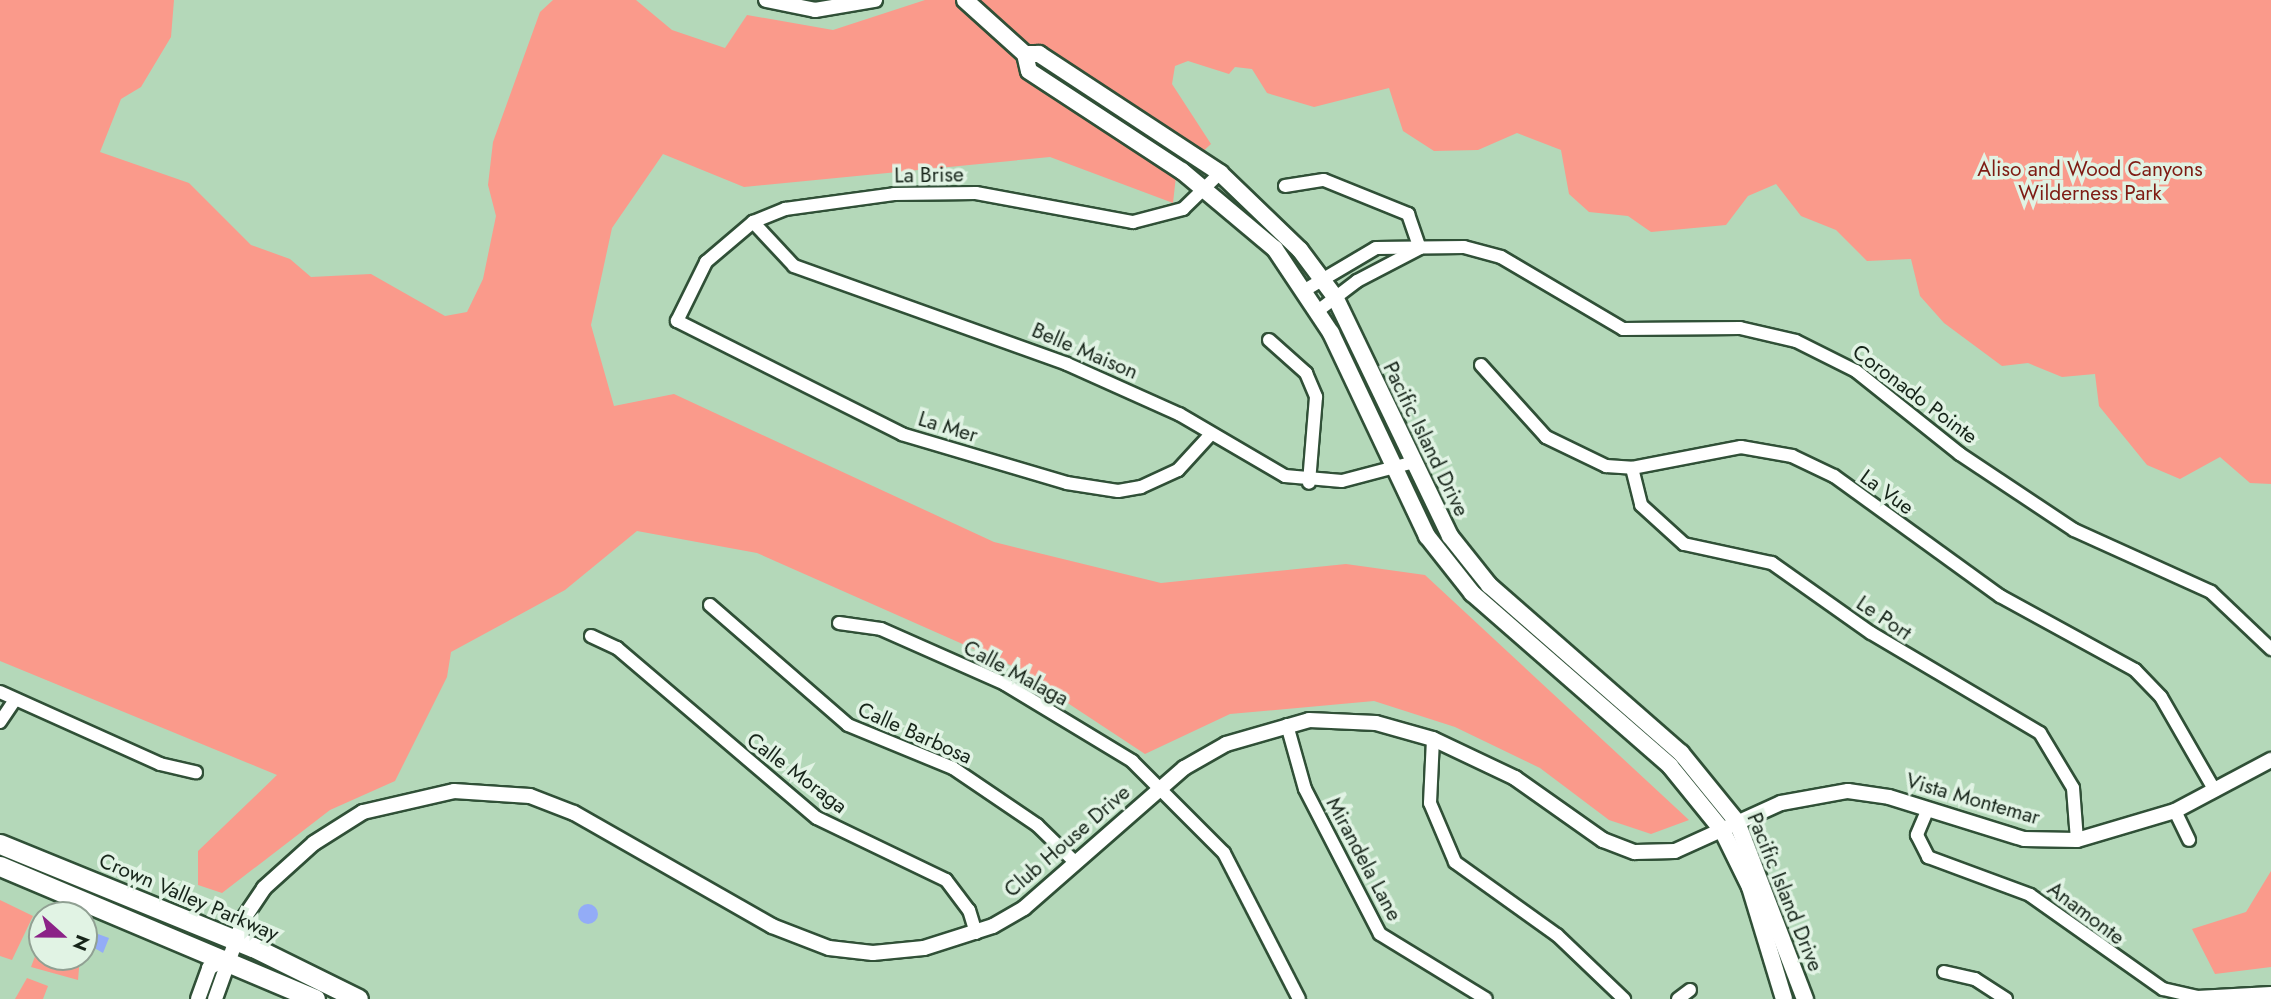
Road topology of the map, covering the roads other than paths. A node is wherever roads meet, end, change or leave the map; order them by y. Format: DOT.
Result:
graph roads {
  1 [pos="766,0"];
  2 [pos="876,0"];
  3 [pos="965,0"];
  4 [pos="1025,54"];
  5 [pos="1220,173"];
  6 [pos="1285,186"];
  7 [pos="1206,189"];
  8 [pos="753,222"];
  9 [pos="1420,248"];
  10 [pos="1322,280"];
  11 [pos="1305,290"];
  12 [pos="1335,297"];
  13 [pos="1319,310"];
  14 [pos="677,321"];
  15 [pos="1269,340"];
  16 [pos="1481,365"];
  17 [pos="1211,433"];
  18 [pos="1410,463"];
  19 [pos="1632,468"];
  20 [pos="1394,470"];
  21 [pos="1309,482"];
  22 [pos="710,605"];
  23 [pos="839,623"];
  24 [pos="591,636"];
  25 [pos="2271,649"];
  26 [pos="0,692"];
  27 [pos="15,700"];
  28 [pos="0,722"];
  29 [pos="1287,725"];
  30 [pos="1433,739"];
  31 [pos="2271,760"];
  32 [pos="196,772"];
  33 [pos="1161,788"];
  34 [pos="2215,791"];
  35 [pos="1927,811"];
  36 [pos="2175,811"];
  37 [pos="1737,822"];
  38 [pos="1721,830"];
  39 [pos="2077,840"];
  40 [pos="2189,840"];
  41 [pos="0,844"];
  42 [pos="1076,863"];
  43 [pos="0,866"];
  44 [pos="976,933"];
  45 [pos="231,948"];
  46 [pos="1944,972"];
  47 [pos="1690,990"];
  48 [pos="2271,995"];
  49 [pos="198,999"];
  50 [pos="215,999"];
  51 [pos="315,999"];
  52 [pos="358,999"];
  53 [pos="1299,999"];
  54 [pos="1486,999"];
  55 [pos="1624,999"];
  56 [pos="1678,999"];
  57 [pos="1784,999"];
  58 [pos="1805,999"];
  59 [pos="2006,999"];
  1 -- 2 [label="street"];
  3 -- 4 [label="main road, Pacific Island Drive"];
  4 -- 5 [label="main road, Pacific Island Drive"];
  4 -- 7 [label="main road, Pacific Island Drive"];
  5 -- 7 [label="street, La Brise"];
  5 -- 10 [label="main road, Pacific Island Drive"];
  6 -- 9 [label="street"];
  7 -- 8 [label="street, La Brise"];
  7 -- 11 [label="main road, Pacific Island Drive"];
  8 -- 14 [label="street, La Brise"];
  8 -- 17 [label="street, Belle Maison"];
  9 -- 10 [label="street, Coronado Pointe"];
  9 -- 12 [label="street, Coronado Pointe"];
  9 -- 25 [label="street, Coronado Pointe"];
  10 -- 11 [label="street, Coronado Pointe"];
  10 -- 12 [label="main road, Pacific Island Drive"];
  11 -- 13 [label="main road, Pacific Island Drive"];
  12 -- 13 [label="street, Coronado Pointe"];
  12 -- 18 [label="main road, Pacific Island Drive"];
  13 -- 20 [label="main road, Pacific Island Drive"];
  14 -- 17 [label="street, La Mer"];
  15 -- 21 [label="street"];
  16 -- 19 [label="street, La Vue"];
  17 -- 21 [label="street, Belle Maison"];
  18 -- 20 [label="street, Belle Maison"];
  18 -- 37 [label="main road, Pacific Island Drive"];
  19 -- 34 [label="street, La Vue"];
  19 -- 39 [label="street, Le Port"];
  20 -- 21 [label="street, Belle Maison"];
  20 -- 38 [label="main road, Pacific Island Drive"];
  22 -- 42 [label="street, Calle Barbosa"];
  23 -- 33 [label="street, Calle Malaga"];
  24 -- 44 [label="street, Calle Moraga"];
  26 -- 27 [label="street"];
  27 -- 28 [label="street"];
  27 -- 32 [label="street"];
  29 -- 30 [label="street, Club House Drive"];
  29 -- 33 [label="street, Club House Drive"];
  29 -- 54 [label="street, Mirandela Lane"];
  30 -- 38 [label="street, Club House Drive"];
  30 -- 55 [label="street"];
  31 -- 34 [label="street, Vista Montemar"];
  33 -- 42 [label="street, Club House Drive"];
  33 -- 53 [label="street, Calle Malaga"];
  34 -- 36 [label="street, Vista Montemar"];
  35 -- 37 [label="street, Vista Montemar"];
  35 -- 39 [label="street, Vista Montemar"];
  35 -- 48 [label="street, Anamonte"];
  36 -- 39 [label="street, Vista Montemar"];
  36 -- 40 [label="street"];
  37 -- 38 [label="street, Club House Drive"];
  37 -- 58 [label="main road, Pacific Island Drive"];
  38 -- 57 [label="main road, Pacific Island Drive"];
  41 -- 45 [label="main road, Crown Valley Parkway"];
  42 -- 44 [label="street, Club House Drive"];
  43 -- 45 [label="main road, Crown Valley Parkway"];
  44 -- 45 [label="street, Club House Drive"];
  45 -- 49 [label="street, Club House Drive"];
  45 -- 50 [label="street, Club House Drive"];
  45 -- 51 [label="main road, Crown Valley Parkway"];
  45 -- 52 [label="main road, Crown Valley Parkway"];
  46 -- 59 [label="street"];
  47 -- 56 [label="street"];
}
